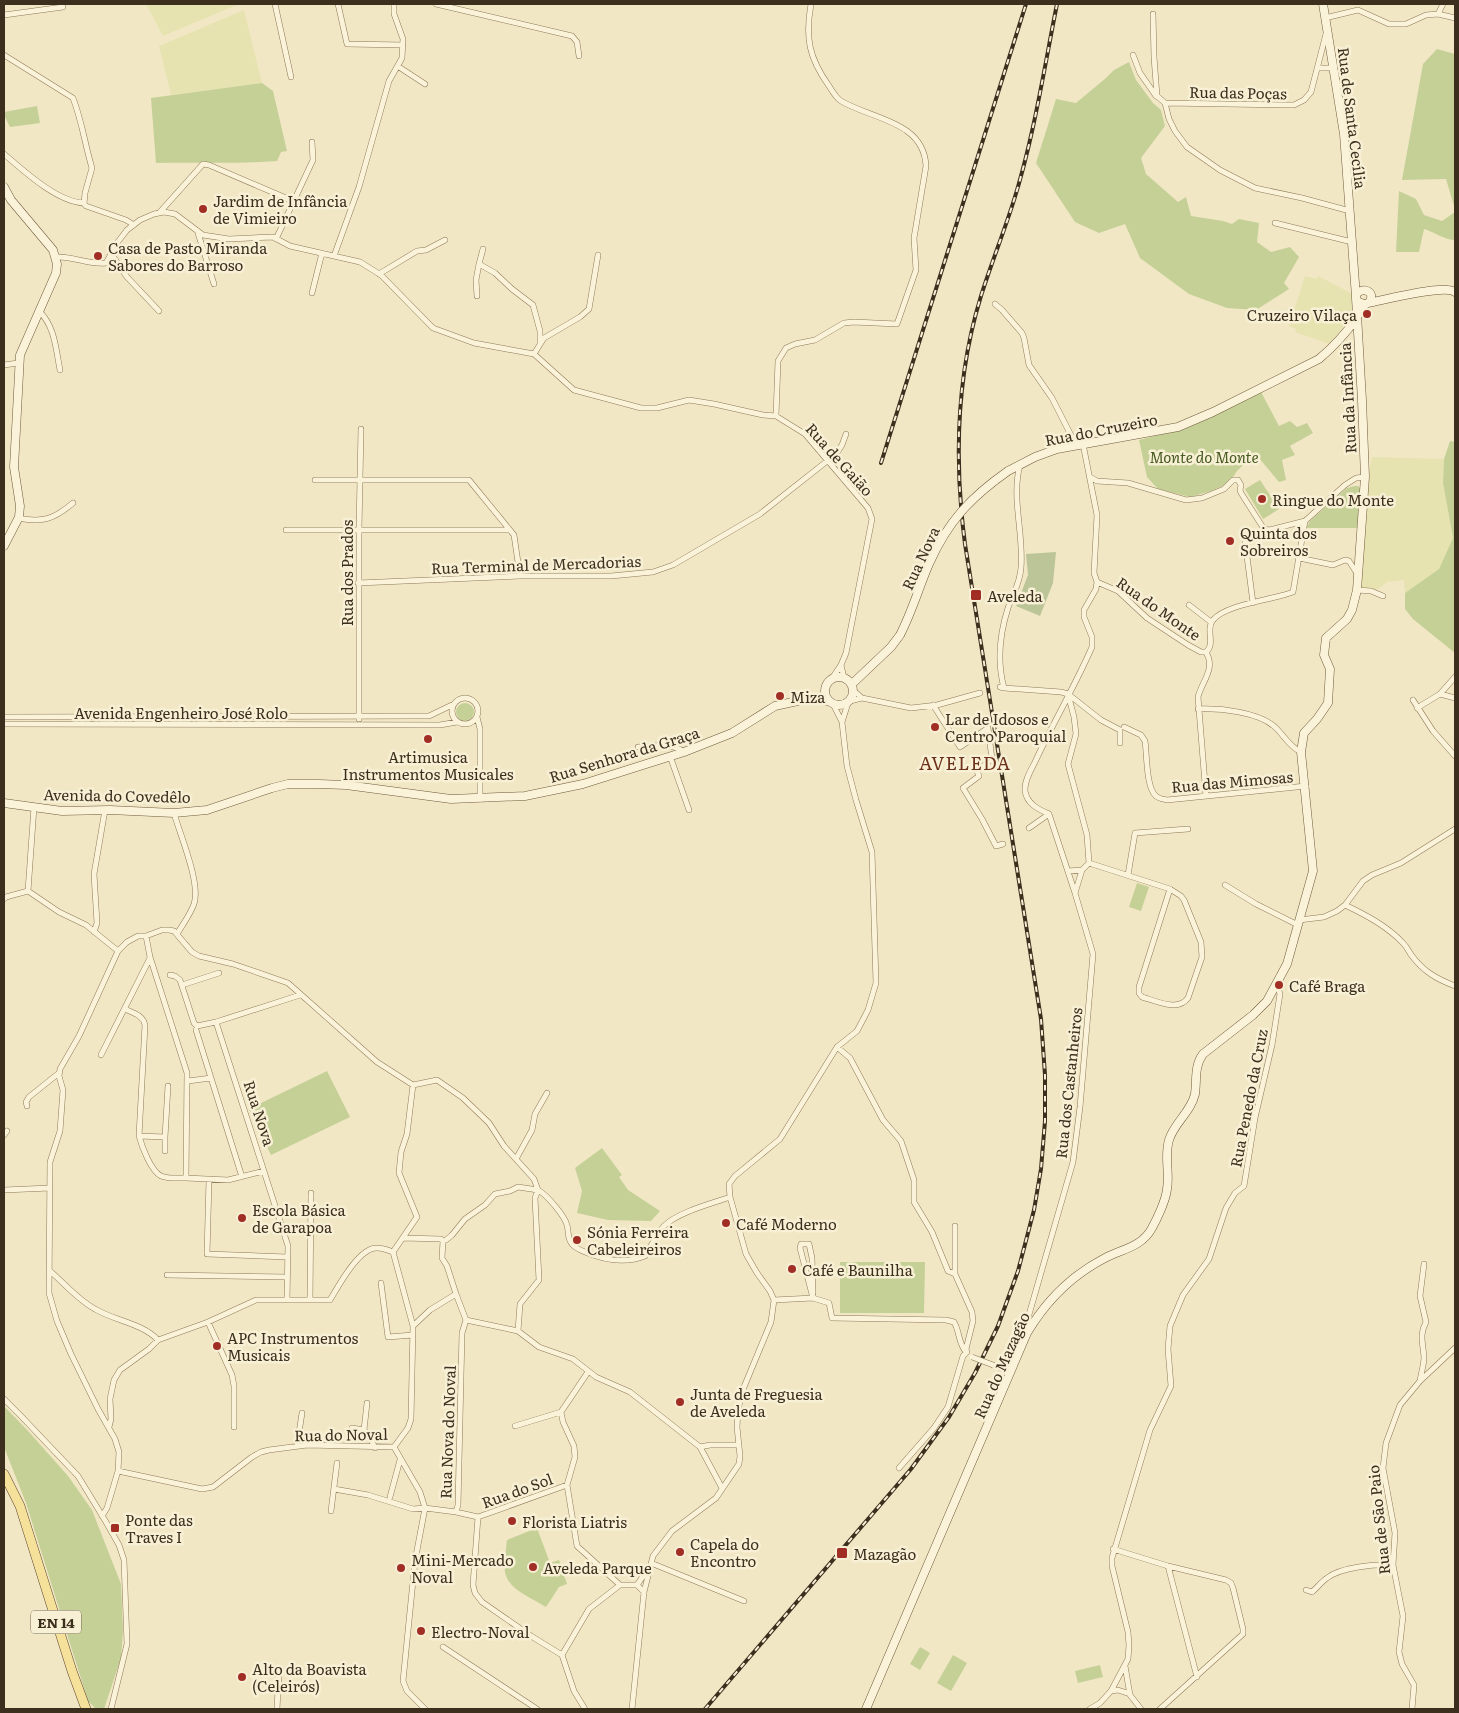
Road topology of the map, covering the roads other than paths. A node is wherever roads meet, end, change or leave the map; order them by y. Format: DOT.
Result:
graph roads {
  1 [pos="275,4"];
  2 [pos="338,4"];
  3 [pos="394,4"];
  4 [pos="436,4"];
  5 [pos="811,4"];
  6 [pos="1323,4"];
  7 [pos="1443,4"];
  8 [pos="63,7"];
  9 [pos="1358,7"];
  10 [pos="1153,14"];
  11 [pos="1438,14"];
  12 [pos="4,15"];
  13 [pos="1325,18"];
  14 [pos="1455,18"];
  15 [pos="1327,28"];
  16 [pos="403,45"];
  17 [pos="4,55"];
  18 [pos="579,56"];
  19 [pos="1133,56"];
  20 [pos="399,66"];
  21 [pos="1318,68"];
  22 [pos="1334,68"];
  23 [pos="291,77"];
  24 [pos="425,84"];
  25 [pos="1157,96"];
  26 [pos="1165,103"];
  27 [pos="312,142"];
  28 [pos="4,154"];
  29 [pos="4,187"];
  30 [pos="7,198"];
  31 [pos="293,201"];
  32 [pos="84,203"];
  33 [pos="1350,212"];
  34 [pos="159,213"];
  35 [pos="1275,223"];
  36 [pos="134,225"];
  37 [pos="198,233"];
  38 [pos="276,239"];
  39 [pos="445,240"];
  40 [pos="1352,242"];
  41 [pos="483,249"];
  42 [pos="322,253"];
  43 [pos="598,255"];
  44 [pos="112,256"];
  45 [pos="334,256"];
  46 [pos="56,257"];
  47 [pos="479,264"];
  48 [pos="1354,267"];
  49 [pos="379,274"];
  50 [pos="214,284"];
  51 [pos="1368,291"];
  52 [pos="1455,292"];
  53 [pos="312,293"];
  54 [pos="477,296"];
  55 [pos="1356,297"];
  56 [pos="1394,298"];
  57 [pos="995,304"];
  58 [pos="1366,304"];
  59 [pos="39,311"];
  60 [pos="159,311"];
  61 [pos="1356,319"];
  62 [pos="540,344"];
  63 [pos="534,354"];
  64 [pos="18,363"];
  65 [pos="4,365"];
  66 [pos="60,370"];
  67 [pos="776,416"];
  68 [pos="361,429"];
  69 [pos="846,434"];
  70 [pos="1079,445"];
  71 [pos="827,461"];
  72 [pos="1020,464"];
  73 [pos="1365,476"];
  74 [pos="1090,477"];
  75 [pos="315,480"];
  76 [pos="360,480"];
  77 [pos="73,503"];
  78 [pos="18,518"];
  79 [pos="1304,521"];
  80 [pos="359,529"];
  81 [pos="286,530"];
  82 [pos="509,530"];
  83 [pos="1245,541"];
  84 [pos="4,546"];
  85 [pos="1299,558"];
  86 [pos="1358,575"];
  87 [pos="520,576"];
  88 [pos="1097,582"];
  89 [pos="358,583"];
  90 [pos="1357,590"];
  91 [pos="1383,596"];
  92 [pos="1254,603"];
  93 [pos="1189,605"];
  94 [pos="1211,622"];
  95 [pos="1206,652"];
  96 [pos="841,665"];
  97 [pos="1455,676"];
  98 [pos="831,680"];
  99 [pos="849,683"];
  100 [pos="825,687"];
  101 [pos="980,693"];
  102 [pos="1068,694"];
  103 [pos="1440,694"];
  104 [pos="811,698"];
  105 [pos="862,698"];
  106 [pos="1455,698"];
  107 [pos="1412,700"];
  108 [pos="830,702"];
  109 [pos="849,702"];
  110 [pos="452,705"];
  111 [pos="933,705"];
  112 [pos="1417,708"];
  113 [pos="1198,709"];
  114 [pos="359,716"];
  115 [pos="477,716"];
  116 [pos="4,717"];
  117 [pos="457,722"];
  118 [pos="842,722"];
  119 [pos="4,724"];
  120 [pos="359,724"];
  121 [pos="1124,727"];
  122 [pos="1120,743"];
  123 [pos="638,747"];
  124 [pos="684,752"];
  125 [pos="1301,752"];
  126 [pos="670,756"];
  127 [pos="1455,756"];
  128 [pos="346,785"];
  129 [pos="1306,786"];
  130 [pos="1206,796"];
  131 [pos="480,799"];
  132 [pos="4,803"];
  133 [pos="34,807"];
  134 [pos="105,810"];
  135 [pos="689,810"];
  136 [pos="174,813"];
  137 [pos="1049,814"];
  138 [pos="1029,828"];
  139 [pos="1188,829"];
  140 [pos="1455,829"];
  141 [pos="1003,844"];
  142 [pos="1089,863"];
  143 [pos="1082,870"];
  144 [pos="1068,871"];
  145 [pos="1128,875"];
  146 [pos="1225,885"];
  147 [pos="1170,889"];
  148 [pos="28,891"];
  149 [pos="1075,893"];
  150 [pos="4,900"];
  151 [pos="1346,905"];
  152 [pos="1299,922"];
  153 [pos="94,932"];
  154 [pos="177,934"];
  155 [pos="146,936"];
  156 [pos="118,951"];
  157 [pos="150,958"];
  158 [pos="219,973"];
  159 [pos="170,975"];
  160 [pos="182,985"];
  161 [pos="1277,985"];
  162 [pos="1455,986"];
  163 [pos="300,995"];
  164 [pos="125,1009"];
  165 [pos="216,1022"];
  166 [pos="196,1030"];
  167 [pos="837,1047"];
  168 [pos="101,1055"];
  169 [pos="59,1073"];
  170 [pos="211,1078"];
  171 [pos="188,1081"];
  172 [pos="413,1085"];
  173 [pos="168,1086"];
  174 [pos="547,1093"];
  175 [pos="27,1106"];
  176 [pos="139,1136"];
  177 [pos="165,1137"];
  178 [pos="165,1151"];
  179 [pos="516,1159"];
  180 [pos="264,1171"];
  181 [pos="242,1177"];
  182 [pos="186,1178"];
  183 [pos="209,1180"];
  184 [pos="50,1188"];
  185 [pos="4,1190"];
  186 [pos="538,1190"];
  187 [pos="311,1193"];
  188 [pos="730,1197"];
  189 [pos="956,1226"];
  190 [pos="404,1238"];
  191 [pos="442,1242"];
  192 [pos="393,1252"];
  193 [pos="287,1256"];
  194 [pos="1424,1264"];
  195 [pos="50,1271"];
  196 [pos="955,1274"];
  197 [pos="168,1275"];
  198 [pos="287,1277"];
  199 [pos="381,1283"];
  200 [pos="456,1294"];
  201 [pos="813,1296"];
  202 [pos="287,1300"];
  203 [pos="310,1300"];
  204 [pos="774,1300"];
  205 [pos="466,1320"];
  206 [pos="208,1322"];
  207 [pos="413,1326"];
  208 [pos="518,1331"];
  209 [pos="1027,1333"];
  210 [pos="413,1336"];
  211 [pos="158,1340"];
  212 [pos="1455,1348"];
  213 [pos="967,1352"];
  214 [pos="588,1372"];
  215 [pos="1011,1372"];
  216 [pos="1420,1381"];
  217 [pos="4,1400"];
  218 [pos="367,1402"];
  219 [pos="561,1412"];
  220 [pos="302,1413"];
  221 [pos="515,1426"];
  222 [pos="109,1428"];
  223 [pos="234,1428"];
  224 [pos="352,1428"];
  225 [pos="364,1430"];
  226 [pos="738,1445"];
  227 [pos="297,1446"];
  228 [pos="394,1447"];
  229 [pos="700,1447"];
  230 [pos="375,1448"];
  231 [pos="400,1460"];
  232 [pos="337,1463"];
  233 [pos="899,1468"];
  234 [pos="118,1471"];
  235 [pos="4,1474"];
  236 [pos="567,1485"];
  237 [pos="722,1488"];
  238 [pos="334,1489"];
  239 [pos="390,1497"];
  240 [pos="425,1508"];
  241 [pos="331,1511"];
  242 [pos="456,1512"];
  243 [pos="102,1516"];
  244 [pos="478,1517"];
  245 [pos="1113,1549"];
  246 [pos="650,1565"];
  247 [pos="1393,1565"];
  248 [pos="1168,1566"];
  249 [pos="620,1585"];
  250 [pos="637,1585"];
  251 [pos="1306,1590"];
  252 [pos="644,1592"];
  253 [pos="744,1602"];
  254 [pos="443,1647"];
  255 [pos="562,1655"];
  256 [pos="1125,1665"];
  257 [pos="279,1671"];
  258 [pos="1197,1677"];
  259 [pos="1111,1691"];
  260 [pos="1130,1695"];
  261 [pos="86,1709"];
  262 [pos="110,1709"];
  263 [pos="277,1709"];
  264 [pos="425,1709"];
  265 [pos="537,1709"];
  266 [pos="585,1709"];
  267 [pos="632,1709"];
  268 [pos="866,1709"];
  269 [pos="1090,1709"];
  270 [pos="1141,1709"];
  271 [pos="1160,1709"];
  272 [pos="1412,1709"];
  1 -- 23 [label="street"];
  2 -- 16 [label="street"];
  3 -- 16 [label="street"];
  4 -- 18 [label="street"];
  5 -- 67 [label="street"];
  6 -- 13 [label="street, Rua de Santa Cecília"];
  7 -- 11 [label="street"];
  8 -- 12 [label="street"];
  9 -- 11 [label="street"];
  9 -- 13 [label="street"];
  10 -- 25 [label="street"];
  11 -- 14 [label="street"];
  13 -- 15 [label="street, Rua de Santa Cecília"];
  15 -- 21 [label="street, Rua das Poças"];
  15 -- 22 [label="street, Rua de Santa Cecília"];
  16 -- 20 [label="street"];
  17 -- 32 [label="street"];
  19 -- 25 [label="street"];
  20 -- 24 [label="street"];
  20 -- 45 [label="street"];
  21 -- 22 [label="street"];
  21 -- 26 [label="street, Rua das Poças"];
  22 -- 33 [label="street, Rua de Santa Cecília"];
  25 -- 26 [label="street"];
  26 -- 33 [label="street"];
  27 -- 31 [label="street"];
  28 -- 32 [label="street"];
  29 -- 30 [label="street"];
  30 -- 46 [label="street"];
  31 -- 34 [label="street"];
  31 -- 38 [label="street"];
  32 -- 36 [label="street"];
  33 -- 40 [label="street, Rua de Santa Cecília"];
  34 -- 36 [label="street"];
  34 -- 37 [label="street"];
  35 -- 40 [label="street"];
  36 -- 44 [label="street"];
  37 -- 38 [label="street"];
  37 -- 50 [label="street"];
  38 -- 42 [label="street"];
  39 -- 49 [label="street"];
  40 -- 48 [label="street, Rua de Santa Cecília"];
  41 -- 47 [label="street"];
  42 -- 45 [label="street"];
  42 -- 53 [label="street"];
  43 -- 62 [label="street"];
  44 -- 46 [label="street"];
  44 -- 60 [label="street"];
  45 -- 49 [label="street"];
  46 -- 59 [label="street"];
  47 -- 54 [label="street"];
  47 -- 62 [label="street"];
  48 -- 51 [label="street, Rua de Santa Cecília"];
  48 -- 55 [label="street, Rua de Santa Cecília"];
  49 -- 63 [label="street"];
  51 -- 55 [label="street"];
  51 -- 56 [label="street"];
  51 -- 58 [label="street"];
  52 -- 56 [label="street"];
  55 -- 58 [label="street"];
  55 -- 61 [label="street, Rua da Infância"];
  56 -- 58 [label="street"];
  57 -- 70 [label="street"];
  58 -- 61 [label="street"];
  59 -- 64 [label="street"];
  59 -- 66 [label="street"];
  61 -- 70 [label="street, Rua do Cruzeiro"];
  61 -- 73 [label="street, Rua da Infância"];
  62 -- 63 [label="street"];
  63 -- 67 [label="street, Rua de Gaião"];
  64 -- 65 [label="street"];
  64 -- 78 [label="street"];
  67 -- 71 [label="street, Rua de Gaião"];
  68 -- 76 [label="street, Rua dos Prados"];
  69 -- 71 [label="street, Rua Terminal de Mercadorias"];
  70 -- 72 [label="street, Rua do Cruzeiro"];
  70 -- 74 [label="street"];
  71 -- 87 [label="street, Rua Terminal de Mercadorias"];
  71 -- 96 [label="street, Rua de Gaião"];
  72 -- 99 [label="street, Rua Nova, bridge"];
  72 -- 102 [label="street"];
  73 -- 79 [label="street"];
  73 -- 86 [label="street, Rua da Infância"];
  74 -- 79 [label="street"];
  74 -- 88 [label="street"];
  75 -- 76 [label="street"];
  76 -- 80 [label="street, Rua dos Prados"];
  76 -- 82 [label="street"];
  77 -- 78 [label="street"];
  78 -- 84 [label="street"];
  79 -- 85 [label="street, Rua do Monte"];
  80 -- 81 [label="street"];
  80 -- 82 [label="street"];
  80 -- 89 [label="street, Rua dos Prados"];
  82 -- 87 [label="street"];
  83 -- 92 [label="street"];
  85 -- 86 [label="street"];
  85 -- 92 [label="street, Rua do Monte"];
  86 -- 90 [label="street, Rua da Infância"];
  87 -- 89 [label="street, Rua Terminal de Mercadorias"];
  88 -- 95 [label="street, Rua do Monte"];
  88 -- 102 [label="street"];
  89 -- 114 [label="street, Rua dos Prados"];
  90 -- 91 [label="street"];
  90 -- 125 [label="street, Rua da Infância"];
  92 -- 94 [label="street, Rua do Monte"];
  93 -- 94 [label="street"];
  94 -- 95 [label="street, Rua do Monte"];
  95 -- 113 [label="street"];
  96 -- 98 [label="street, Rua de Gaião"];
  96 -- 99 [label="street"];
  97 -- 103 [label="street"];
  98 -- 99 [label="street"];
  98 -- 100 [label="street"];
  99 -- 105 [label="street"];
  99 -- 109 [label="street"];
  100 -- 104 [label="street, Rua Senhora da Graça"];
  100 -- 108 [label="street"];
  101 -- 111 [label="street"];
  102 -- 122 [label="street"];
  102 -- 137 [label="street"];
  102 -- 142 [label="street"];
  103 -- 106 [label="street"];
  103 -- 112 [label="street"];
  104 -- 108 [label="street, Rua Senhora da Graça"];
  104 -- 124 [label="street, Rua Senhora da Graça"];
  105 -- 109 [label="street"];
  105 -- 111 [label="street"];
  107 -- 112 [label="street"];
  108 -- 109 [label="street"];
  108 -- 118 [label="street"];
  109 -- 118 [label="street"];
  110 -- 114 [label="street, Avenida Engenheiro José Rolo"];
  110 -- 115 [label="street, Avenida Engenheiro José Rolo"];
  110 -- 117 [label="street"];
  111 -- 141 [label="street"];
  112 -- 127 [label="street"];
  113 -- 125 [label="street"];
  113 -- 130 [label="street"];
  114 -- 116 [label="street, Avenida Engenheiro José Rolo"];
  114 -- 120 [label="street"];
  115 -- 117 [label="street, Avenida Engenheiro José Rolo"];
  115 -- 131 [label="street, Avenida Engenheiro José Rolo"];
  117 -- 120 [label="street, Avenida Engenheiro José Rolo"];
  118 -- 167 [label="street"];
  119 -- 120 [label="street, Avenida Engenheiro José Rolo"];
  121 -- 130 [label="street, Rua das Mimosas"];
  123 -- 124 [label="street"];
  124 -- 126 [label="street, Rua Senhora da Graça"];
  125 -- 129 [label="street, Rua do Mazagão"];
  126 -- 131 [label="street, Rua Senhora da Graça"];
  126 -- 135 [label="street"];
  128 -- 131 [label="street, Rua Senhora da Graça"];
  128 -- 136 [label="street, Avenida do Covedêlo"];
  129 -- 130 [label="street, Rua das Mimosas"];
  129 -- 152 [label="street, Rua do Mazagão"];
  132 -- 133 [label="street, Avenida do Covedêlo"];
  133 -- 134 [label="street, Avenida do Covedêlo"];
  133 -- 148 [label="street"];
  134 -- 136 [label="street, Avenida do Covedêlo"];
  134 -- 153 [label="street"];
  136 -- 154 [label="street"];
  137 -- 138 [label="street"];
  137 -- 144 [label="street, Rua dos Castanheiros"];
  139 -- 145 [label="street"];
  140 -- 151 [label="street"];
  142 -- 143 [label="street"];
  142 -- 145 [label="street"];
  143 -- 144 [label="street"];
  143 -- 149 [label="street"];
  144 -- 149 [label="street, Rua dos Castanheiros"];
  145 -- 147 [label="street"];
  146 -- 152 [label="street"];
  147 -- 147 [label="street"];
  148 -- 150 [label="street"];
  148 -- 153 [label="street"];
  149 -- 209 [label="street, Rua dos Castanheiros"];
  151 -- 152 [label="street"];
  151 -- 162 [label="street"];
  152 -- 161 [label="street, Rua do Mazagão"];
  153 -- 156 [label="street"];
  154 -- 155 [label="street"];
  154 -- 163 [label="street"];
  155 -- 156 [label="street"];
  155 -- 157 [label="street"];
  156 -- 169 [label="street"];
  157 -- 164 [label="street"];
  157 -- 171 [label="street"];
  158 -- 160 [label="street"];
  159 -- 160 [label="street"];
  160 -- 165 [label="street"];
  161 -- 209 [label="street, Rua do Mazagão"];
  161 -- 245 [label="street, Rua Penedo da Cruz"];
  163 -- 165 [label="street"];
  163 -- 172 [label="street"];
  164 -- 168 [label="street"];
  164 -- 176 [label="street"];
  165 -- 180 [label="street, Rua Nova"];
  166 -- 170 [label="street"];
  167 -- 188 [label="street"];
  167 -- 196 [label="street"];
  169 -- 175 [label="street"];
  169 -- 184 [label="street"];
  170 -- 171 [label="street"];
  170 -- 181 [label="street"];
  171 -- 182 [label="street"];
  172 -- 179 [label="street"];
  172 -- 190 [label="street"];
  173 -- 177 [label="street"];
  174 -- 179 [label="street"];
  176 -- 177 [label="street"];
  176 -- 182 [label="street"];
  177 -- 178 [label="street"];
  179 -- 186 [label="street"];
  180 -- 181 [label="street"];
  180 -- 193 [label="street, Rua Nova"];
  181 -- 183 [label="street"];
  182 -- 183 [label="street"];
  183 -- 193 [label="street"];
  184 -- 185 [label="street"];
  184 -- 195 [label="street"];
  186 -- 188 [label="street"];
  186 -- 191 [label="street"];
  186 -- 208 [label="street"];
  187 -- 203 [label="street"];
  188 -- 204 [label="street"];
  189 -- 196 [label="street"];
  190 -- 191 [label="street"];
  190 -- 192 [label="street"];
  191 -- 200 [label="street"];
  192 -- 203 [label="street"];
  192 -- 207 [label="street, Rua do Noval"];
  193 -- 198 [label="street, Rua Nova"];
  194 -- 216 [label="street"];
  195 -- 211 [label="street"];
  195 -- 222 [label="street"];
  196 -- 213 [label="street"];
  197 -- 198 [label="street"];
  198 -- 202 [label="street, Rua Nova"];
  199 -- 210 [label="street"];
  200 -- 205 [label="street"];
  200 -- 207 [label="street"];
  201 -- 201 [label="street"];
  201 -- 204 [label="street"];
  201 -- 213 [label="street"];
  202 -- 203 [label="street"];
  202 -- 206 [label="street"];
  204 -- 226 [label="street"];
  205 -- 208 [label="street"];
  205 -- 242 [label="street, Rua Nova do Noval"];
  206 -- 211 [label="street"];
  206 -- 223 [label="street"];
  207 -- 210 [label="street, Rua do Noval"];
  208 -- 214 [label="street"];
  209 -- 215 [label="street, Rua do Mazagão"];
  210 -- 228 [label="street, Rua do Noval"];
  211 -- 222 [label="street"];
  212 -- 216 [label="street, Rua de São Paio"];
  213 -- 215 [label="street, bridge"];
  213 -- 233 [label="street"];
  214 -- 219 [label="street"];
  214 -- 229 [label="street"];
  215 -- 268 [label="street, Rua do Mazagão"];
  216 -- 247 [label="street, Rua de São Paio"];
  217 -- 243 [label="street"];
  218 -- 225 [label="street"];
  219 -- 221 [label="street"];
  219 -- 236 [label="street"];
  220 -- 227 [label="street"];
  222 -- 234 [label="street"];
  224 -- 225 [label="street"];
  225 -- 230 [label="street"];
  226 -- 229 [label="street"];
  226 -- 237 [label="street"];
  227 -- 230 [label="street, Rua do Noval"];
  227 -- 234 [label="street, Rua do Noval"];
  228 -- 230 [label="street, Rua do Noval"];
  228 -- 231 [label="street"];
  229 -- 237 [label="street"];
  231 -- 239 [label="street"];
  231 -- 240 [label="street"];
  232 -- 238 [label="street"];
  234 -- 243 [label="street"];
  235 -- 261 [label="main road, EN 14"];
  236 -- 244 [label="street, Rua do Sol"];
  236 -- 249 [label="street"];
  237 -- 246 [label="street"];
  238 -- 240 [label="street"];
  238 -- 241 [label="street"];
  240 -- 242 [label="street, Rua Nova do Noval"];
  240 -- 264 [label="street, Rua Nova do Noval"];
  242 -- 244 [label="street"];
  243 -- 262 [label="street"];
  244 -- 255 [label="street, Rua do Sol"];
  245 -- 248 [label="street"];
  245 -- 256 [label="street, Rua Penedo da Cruz"];
  246 -- 250 [label="street"];
  246 -- 252 [label="street"];
  246 -- 253 [label="street"];
  247 -- 251 [label="street"];
  247 -- 272 [label="street, Rua de São Paio"];
  248 -- 258 [label="street"];
  248 -- 258 [label="street"];
  249 -- 250 [label="street"];
  249 -- 255 [label="street"];
  250 -- 252 [label="street"];
  252 -- 267 [label="street"];
  254 -- 265 [label="street"];
  255 -- 266 [label="street"];
  256 -- 259 [label="street, Rua Penedo da Cruz"];
  256 -- 260 [label="street"];
  257 -- 263 [label="street"];
  258 -- 271 [label="street"];
  259 -- 260 [label="street"];
  259 -- 269 [label="street, Rua Penedo da Cruz"];
  260 -- 270 [label="street"];
}
